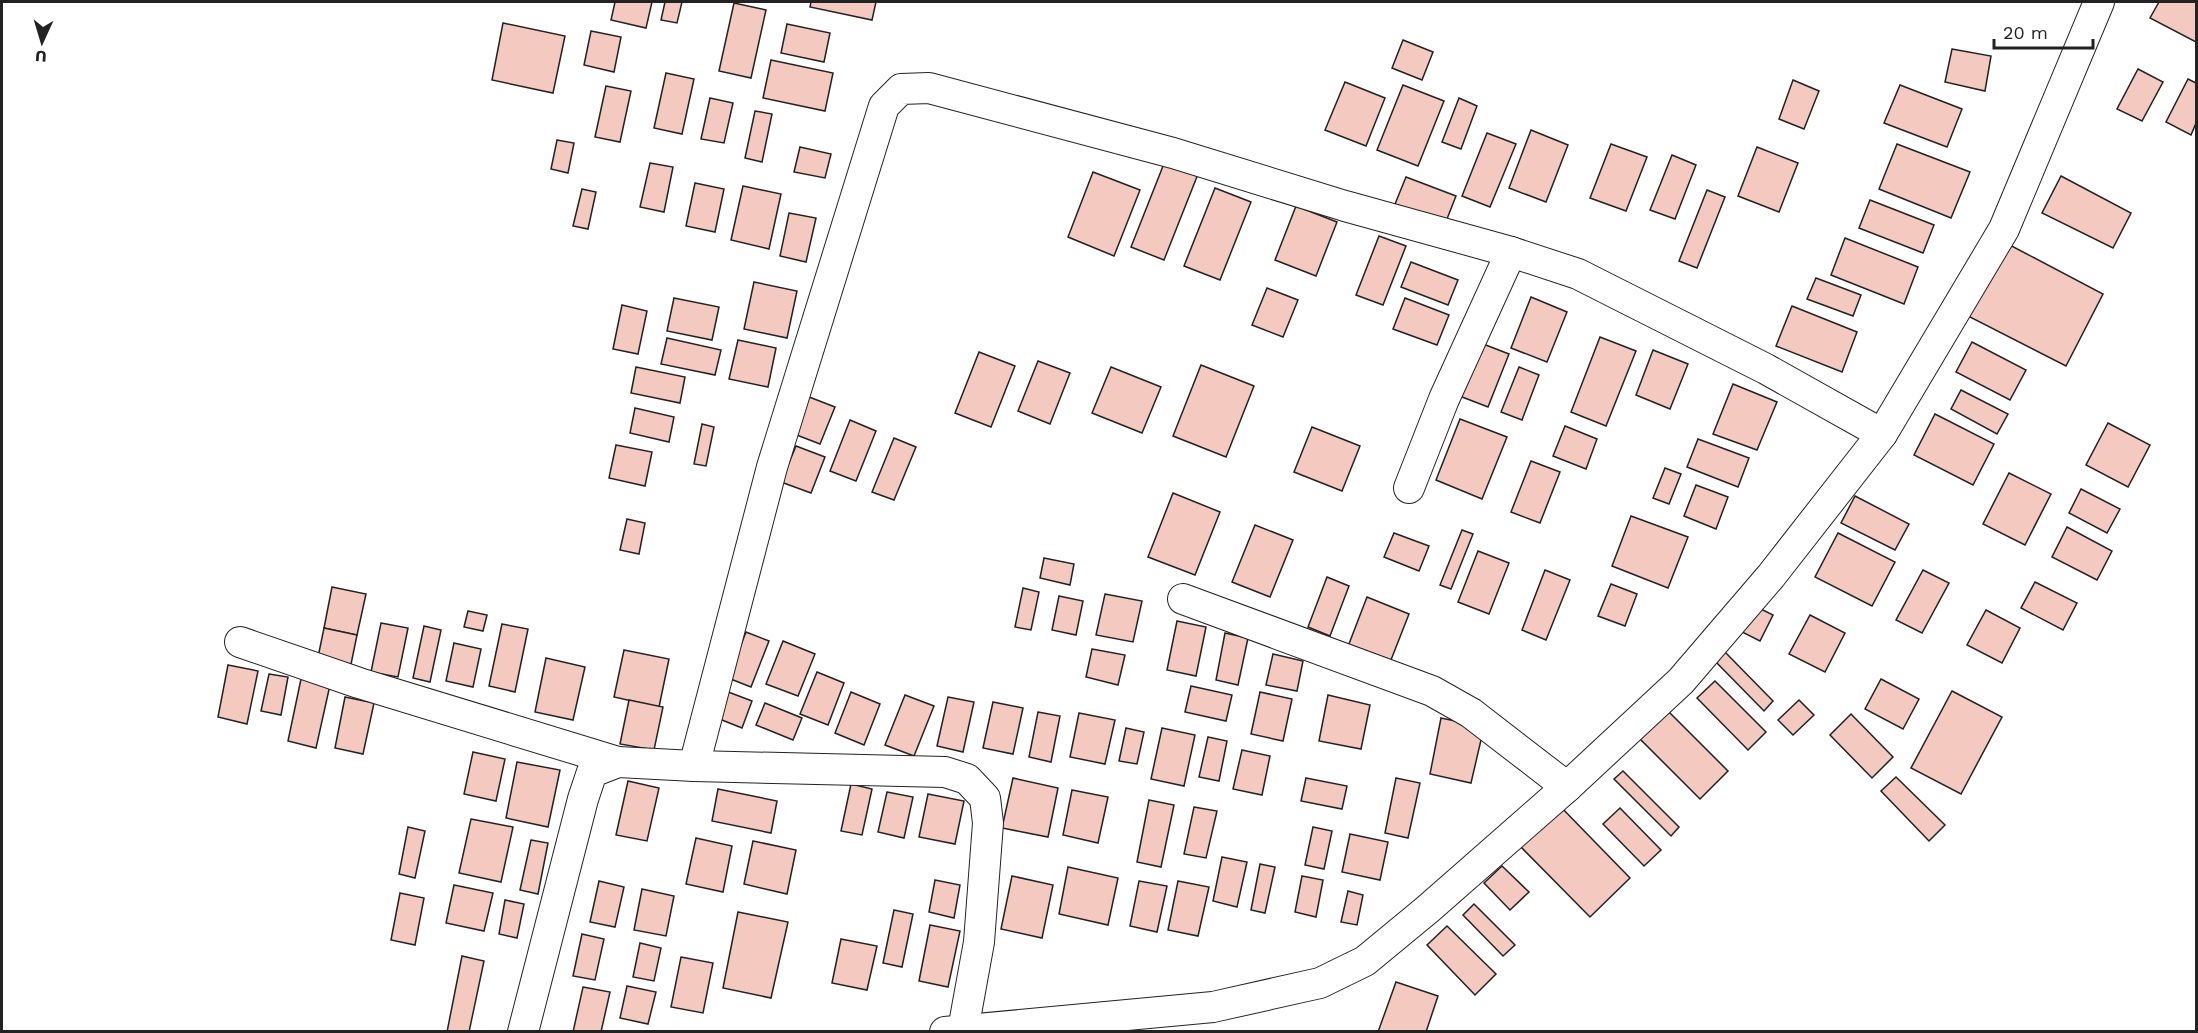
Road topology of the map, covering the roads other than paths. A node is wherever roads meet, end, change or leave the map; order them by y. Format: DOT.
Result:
graph roads {
  1 [pos="2099,2"];
  2 [pos="1511,252"];
  3 [pos="1882,434"];
  4 [pos="1409,488"];
  5 [pos="1183,599"];
  6 [pos="240,642"];
  7 [pos="618,762"];
  8 [pos="694,766"];
  9 [pos="1566,787"];
  10 [pos="954,1031"];
  11 [pos="523,1032"];
  1 -- 3 [label="street"];
  2 -- 3 [label="street"];
  2 -- 4 [label="street"];
  2 -- 8 [label="street"];
  3 -- 9 [label="street"];
  5 -- 9 [label="street"];
  6 -- 7 [label="street"];
  7 -- 8 [label="street"];
  7 -- 11 [label="street"];
  8 -- 10 [label="street"];
  9 -- 10 [label="street"];
}
